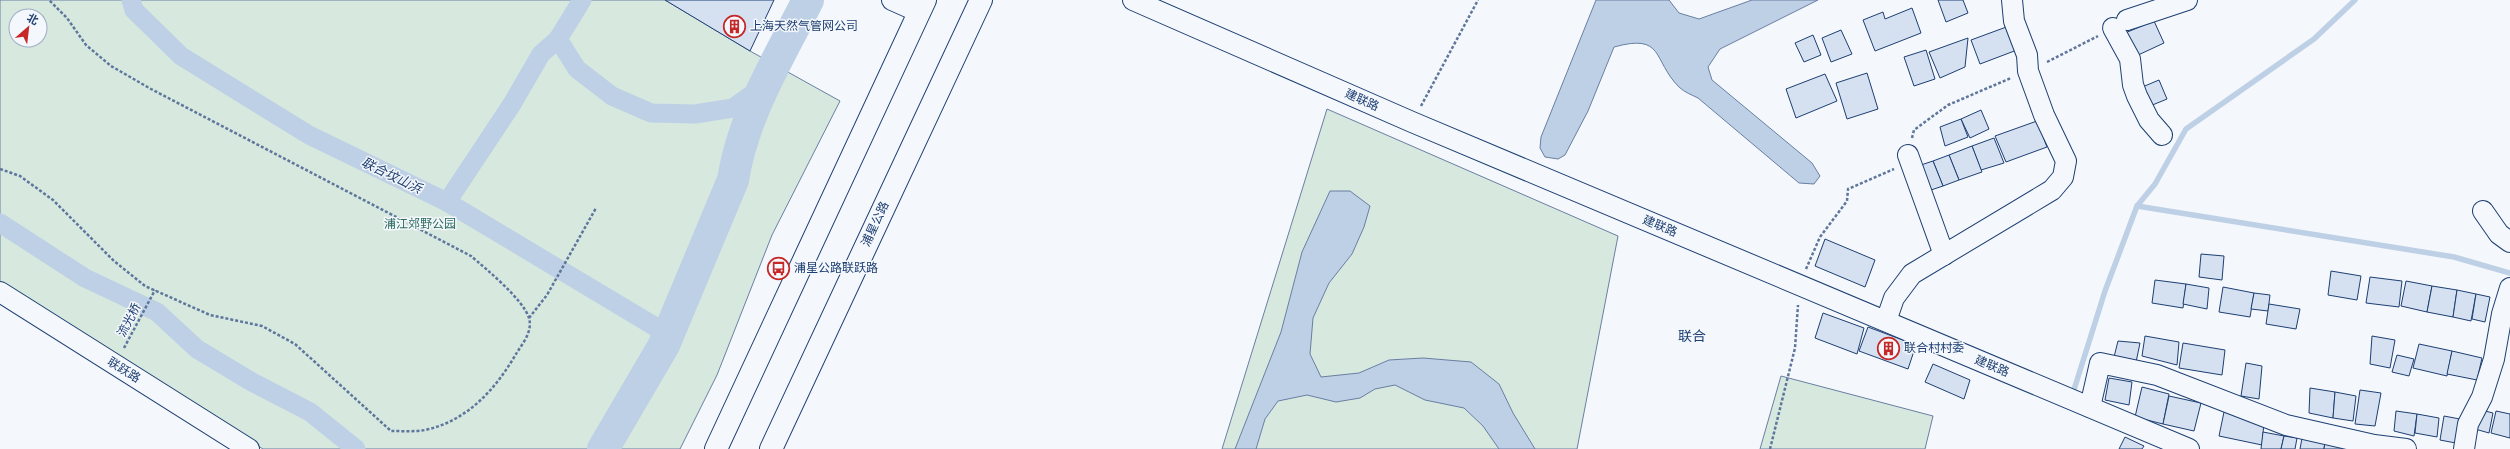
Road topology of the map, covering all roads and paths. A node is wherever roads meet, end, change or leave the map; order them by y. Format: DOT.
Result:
graph roads {
  1 [pos="49,0"];
  2 [pos="892,0"];
  3 [pos="981,0"];
  4 [pos="1133,0"];
  5 [pos="1478,0"];
  6 [pos="2012,0"];
  7 [pos="2187,0"];
  8 [pos="922,6"];
  9 [pos="2120,24"];
  10 [pos="2028,71"];
  11 [pos="1412,122"];
  12 [pos="2162,135"];
  13 [pos="1908,155"];
  14 [pos="0,169"];
  15 [pos="596,208"];
  16 [pos="2483,210"];
  17 [pos="2510,242"];
  18 [pos="1944,255"];
  19 [pos="1800,285"];
  20 [pos="155,290"];
  21 [pos="0,292"];
  22 [pos="2508,294"];
  23 [pos="529,318"];
  24 [pos="1886,322"];
  25 [pos="122,351"];
  26 [pos="2090,407"];
  27 [pos="249,449"];
  28 [pos="716,449"];
  29 [pos="771,449"];
  30 [pos="1770,449"];
  31 [pos="2189,449"];
  32 [pos="2406,449"];
  33 [pos="2464,449"];
  1 -- 23 [label="path"];
  2 -- 8 [label="street"];
  3 -- 29 [label="main road, 浦星公路"];
  4 -- 11 [label="street, 建联路"];
  5 -- 11 [label="path"];
  6 -- 10 [label="street"];
  7 -- 9 [label="street"];
  8 -- 28 [label="main road"];
  9 -- 10 [label="path"];
  9 -- 12 [label="street"];
  10 -- 13 [label="path"];
  10 -- 18 [label="street"];
  11 -- 19 [label="street, 建联路"];
  13 -- 18 [label="street"];
  13 -- 19 [label="path"];
  14 -- 20 [label="path"];
  15 -- 23 [label="path"];
  16 -- 17 [label="street"];
  18 -- 24 [label="street"];
  19 -- 24 [label="street, 建联路"];
  19 -- 30 [label="path"];
  20 -- 23 [label="path"];
  20 -- 25 [label="path, 流光桥"];
  21 -- 27 [label="street, 联跃路"];
  22 -- 33 [label="street"];
  24 -- 26 [label="street, 建联路"];
  26 -- 31 [label="street, 建联路"];
  26 -- 32 [label="street"];
}
